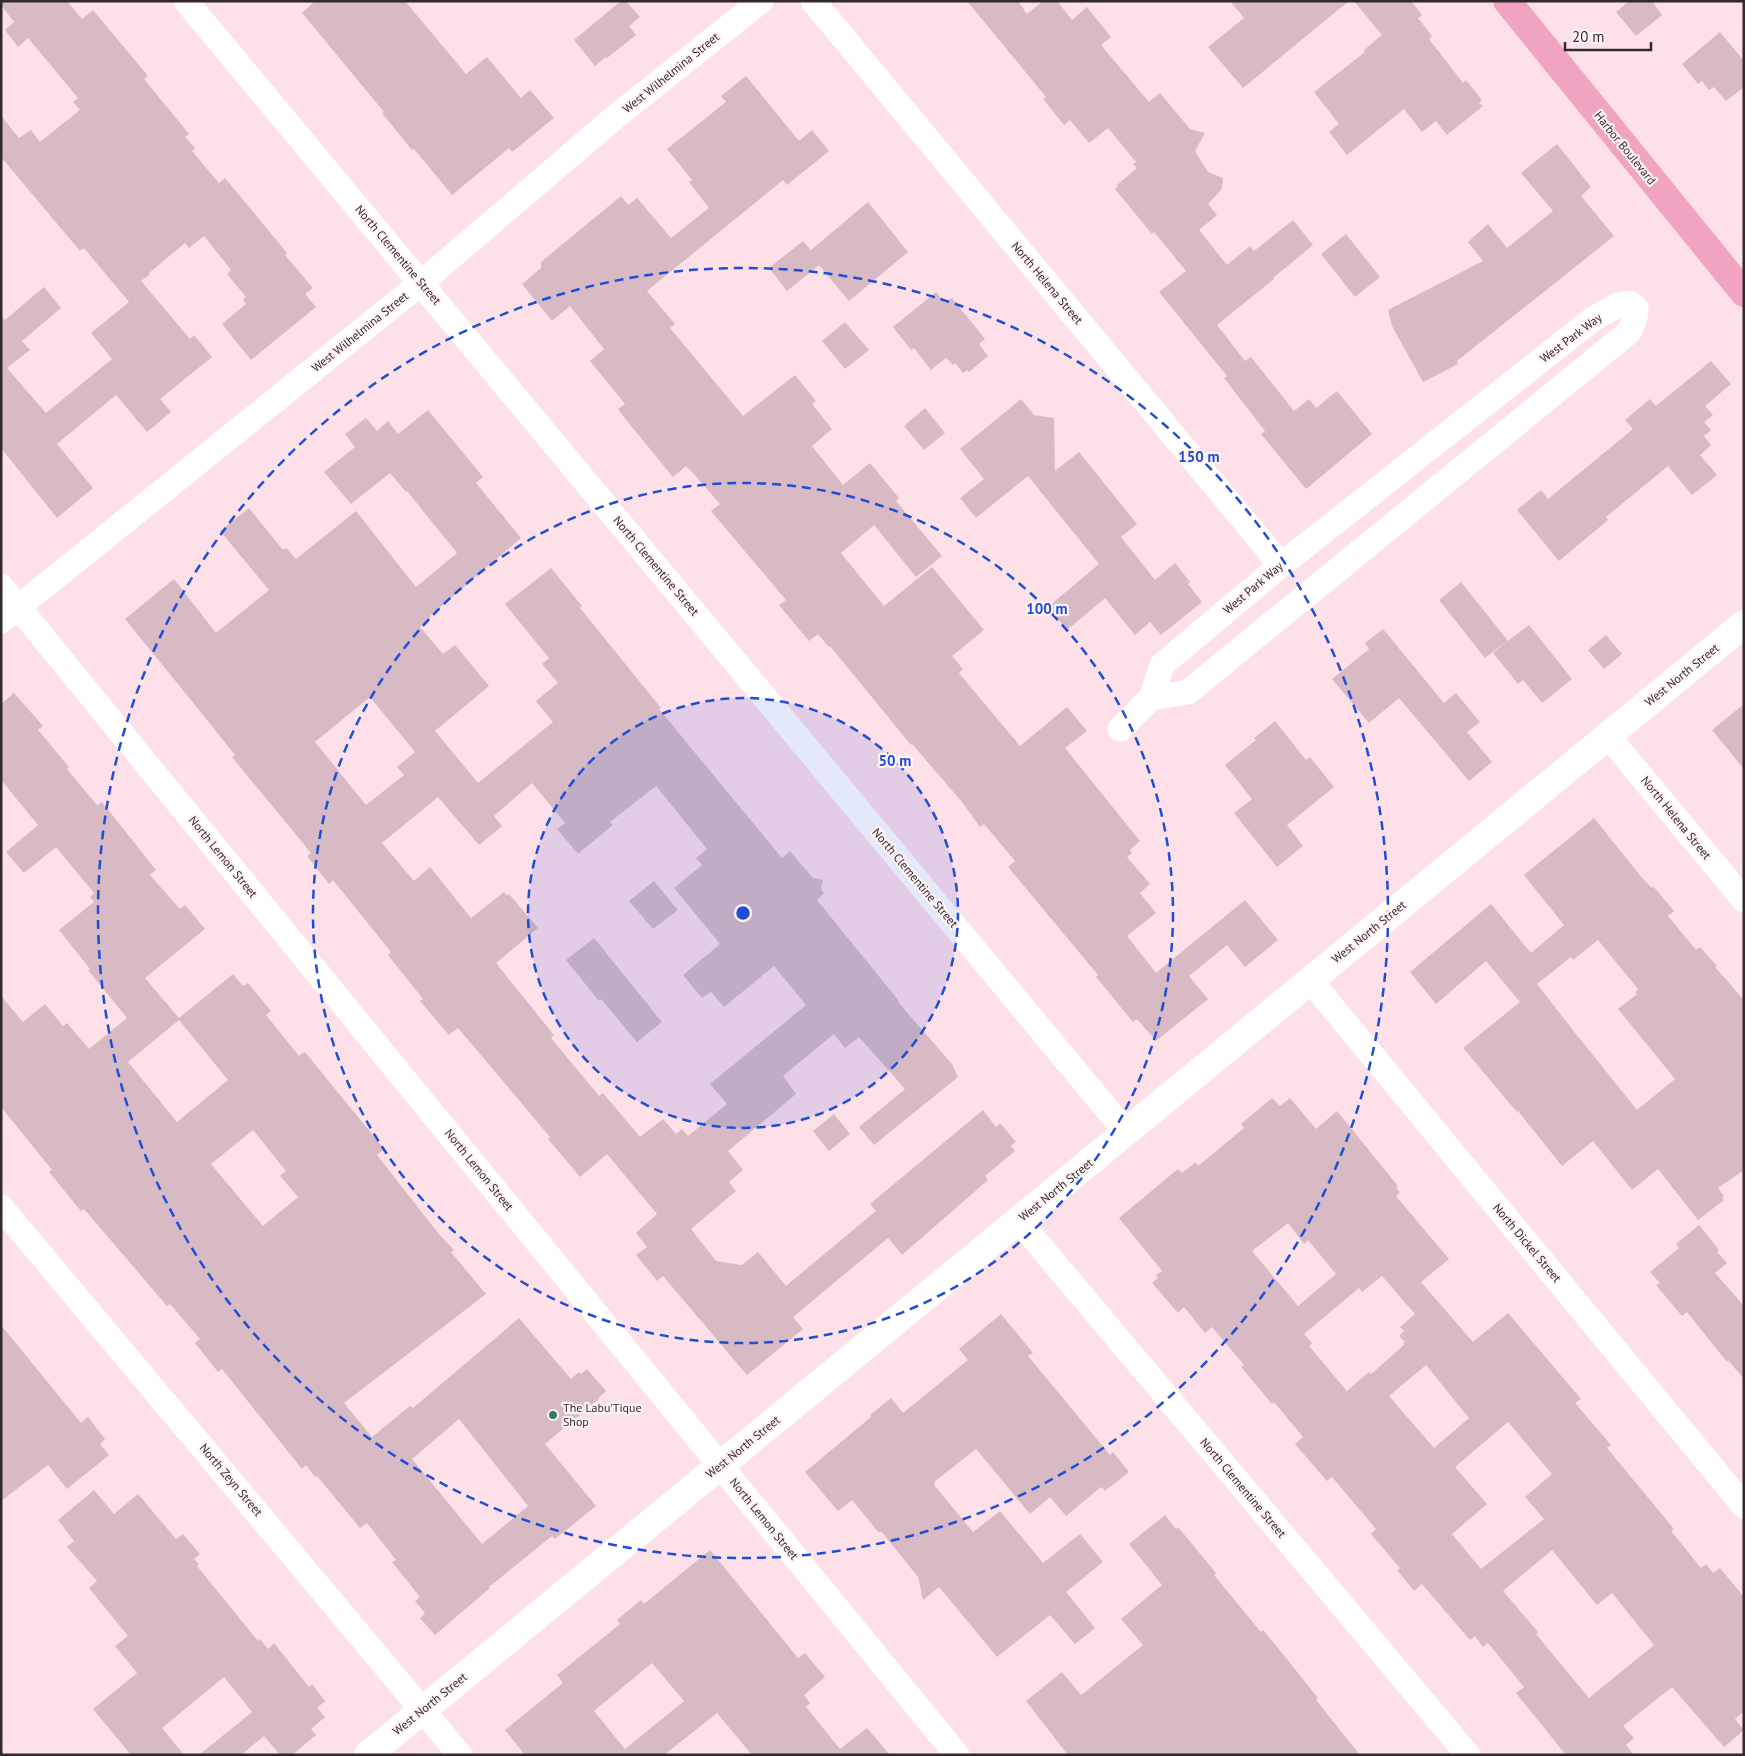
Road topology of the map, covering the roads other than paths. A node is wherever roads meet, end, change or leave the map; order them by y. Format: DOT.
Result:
graph roads {
  1 [pos="186,1"];
  2 [pos="760,1"];
  3 [pos="812,1"];
  4 [pos="1507,1"];
  5 [pos="421,283"];
  6 [pos="1744,293"];
  7 [pos="1281,565"];
  8 [pos="1,586"];
  9 [pos="10,614"];
  10 [pos="1744,624"];
  11 [pos="1151,698"];
  12 [pos="1120,728"];
  13 [pos="1608,736"];
  14 [pos="1744,900"];
  15 [pos="1310,980"];
  16 [pos="1126,1132"];
  17 [pos="1,1207"];
  18 [pos="1018,1221"];
  19 [pos="721,1466"];
  20 [pos="1744,1506"];
  21 [pos="424,1710"];
  22 [pos="368,1755"];
  23 [pos="460,1755"];
  24 [pos="957,1755"];
  25 [pos="1468,1755"];
  1 -- 5 [label="street, North Clementine Street"];
  2 -- 5 [label="street, West Wilhelmina Street"];
  3 -- 7 [label="street, North Helena Street"];
  4 -- 6 [label="main road, Harbor Boulevard"];
  5 -- 9 [label="street, West Wilhelmina Street"];
  5 -- 16 [label="street, North Clementine Street"];
  7 -- 11 [label="street, West Park Way"];
  7 -- 11 [label="street, West Park Way"];
  8 -- 9 [label="street, North Lemon Street"];
  9 -- 19 [label="street, North Lemon Street"];
  10 -- 13 [label="street, West North Street"];
  11 -- 12 [label="street, West Park Way"];
  13 -- 14 [label="street, North Helena Street"];
  13 -- 15 [label="street, West North Street"];
  15 -- 16 [label="street, West North Street"];
  15 -- 20 [label="street, North Dickel Street"];
  16 -- 18 [label="street, West North Street"];
  17 -- 21 [label="street, North Zeyn Street"];
  18 -- 19 [label="street, West North Street"];
  18 -- 25 [label="street, North Clementine Street"];
  19 -- 21 [label="street, West North Street"];
  19 -- 24 [label="street, North Lemon Street"];
  21 -- 22 [label="street, West North Street"];
  21 -- 23 [label="street, North Zeyn Street"];
}
